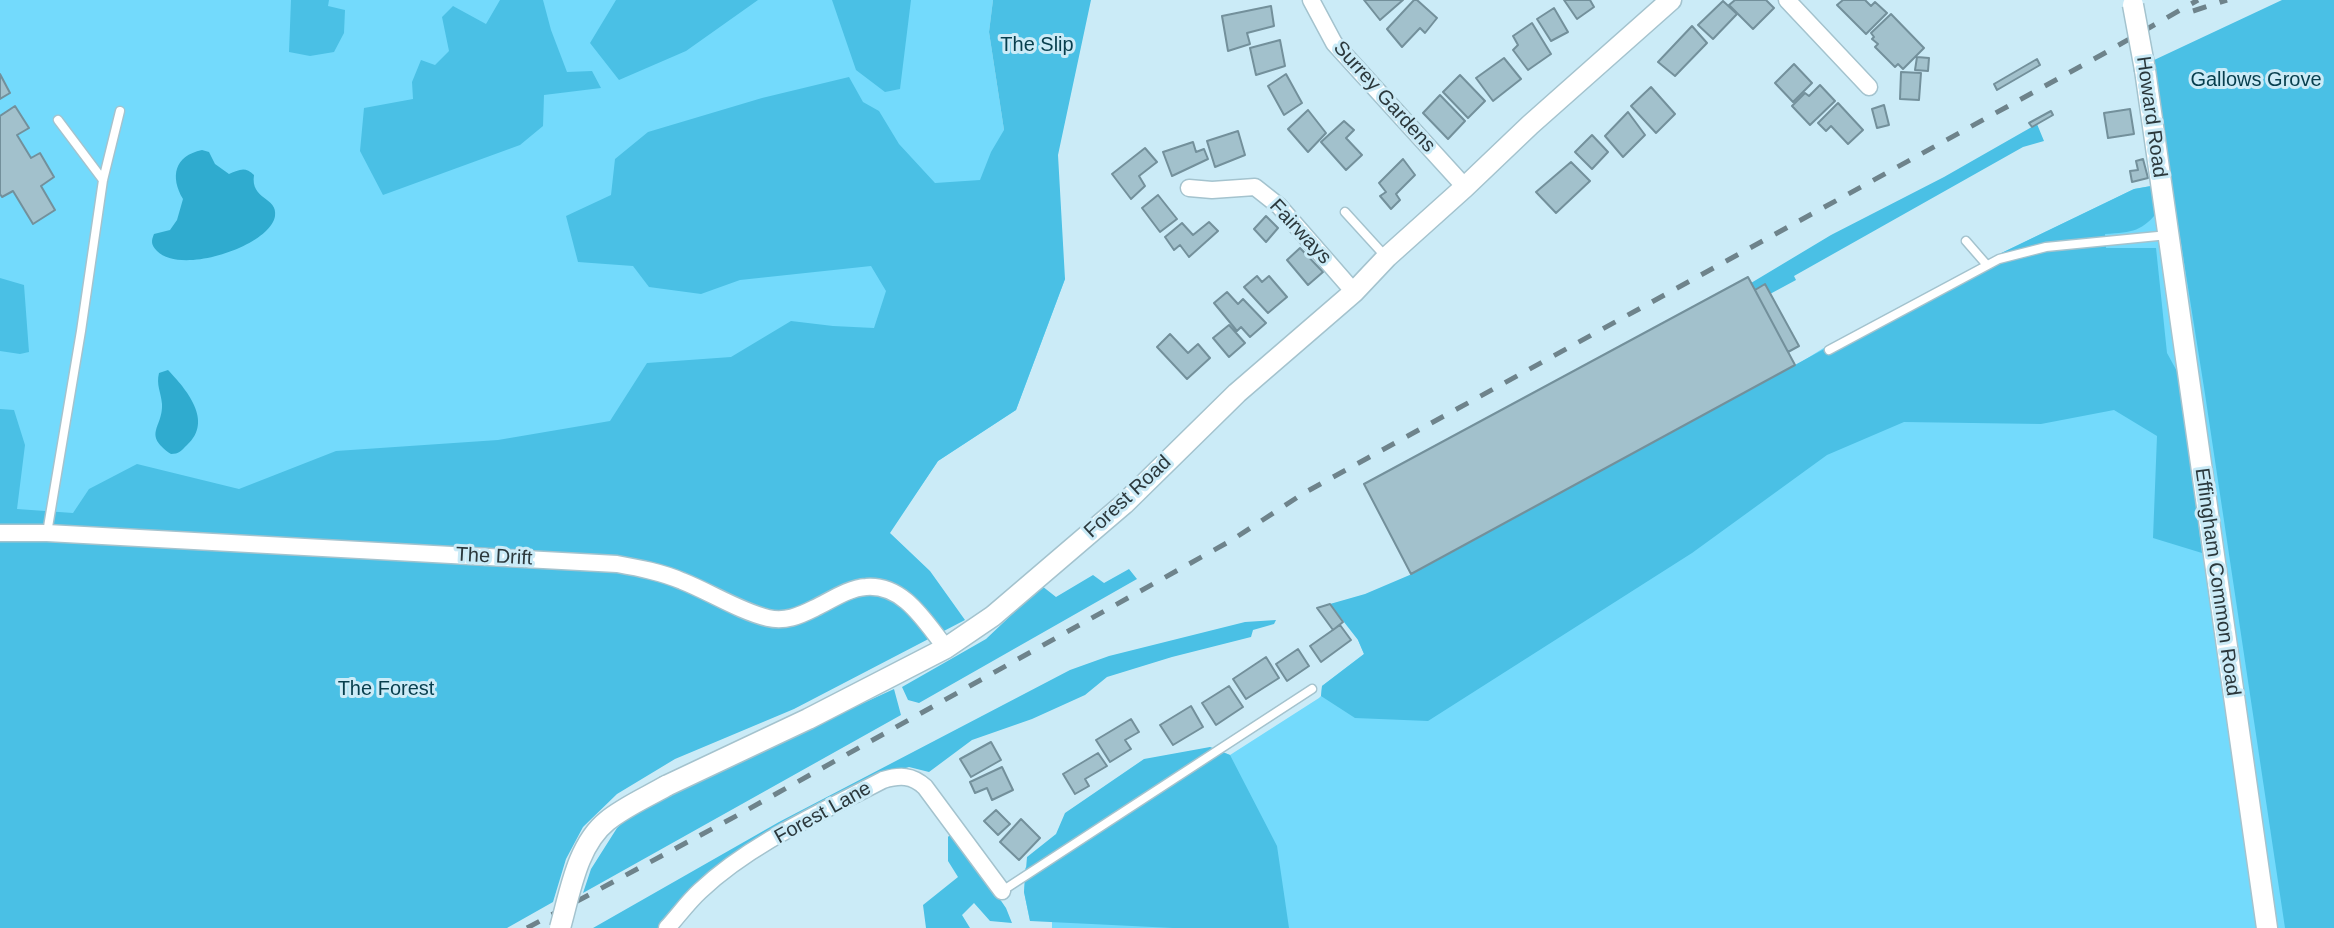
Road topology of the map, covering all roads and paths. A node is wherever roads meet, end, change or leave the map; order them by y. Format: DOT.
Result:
graph roads {
  1 [pos="1311,0"];
  2 [pos="1671,0"];
  3 [pos="1787,0"];
  4 [pos="2133,3"];
  5 [pos="1869,87"];
  6 [pos="120,111"];
  7 [pos="58,120"];
  8 [pos="103,180"];
  9 [pos="1465,187"];
  10 [pos="1189,188"];
  11 [pos="1345,212"];
  12 [pos="2168,235"];
  13 [pos="1966,241"];
  14 [pos="1387,257"];
  15 [pos="1986,264"];
  16 [pos="1354,292"];
  17 [pos="1829,350"];
  18 [pos="0,533"];
  19 [pos="47,533"];
  20 [pos="946,648"];
  21 [pos="1312,689"];
  22 [pos="1002,891"];
  23 [pos="560,928"];
  24 [pos="667,928"];
  25 [pos="2267,928"];
  1 -- 9 [label="street, Surrey Gardens"];
  2 -- 9 [label="street, Forest Road"];
  3 -- 5 [label="street"];
  4 -- 12 [label="street, Howard Road, bridge"];
  6 -- 8 [label="lane"];
  7 -- 8 [label="lane"];
  8 -- 19 [label="lane"];
  9 -- 14 [label="street, Forest Road"];
  10 -- 16 [label="street, Fairways"];
  11 -- 14 [label="lane"];
  12 -- 15 [label="lane"];
  12 -- 25 [label="street, Effingham Common Road"];
  13 -- 15 [label="lane"];
  14 -- 16 [label="street, Forest Road"];
  15 -- 17 [label="lane"];
  16 -- 20 [label="street, Forest Road"];
  18 -- 19 [label="street, The Drift"];
  19 -- 20 [label="street, The Drift"];
  20 -- 23 [label="street, Forest Road, bridge"];
  21 -- 22 [label="lane"];
  22 -- 24 [label="street, Forest Lane"];
}
